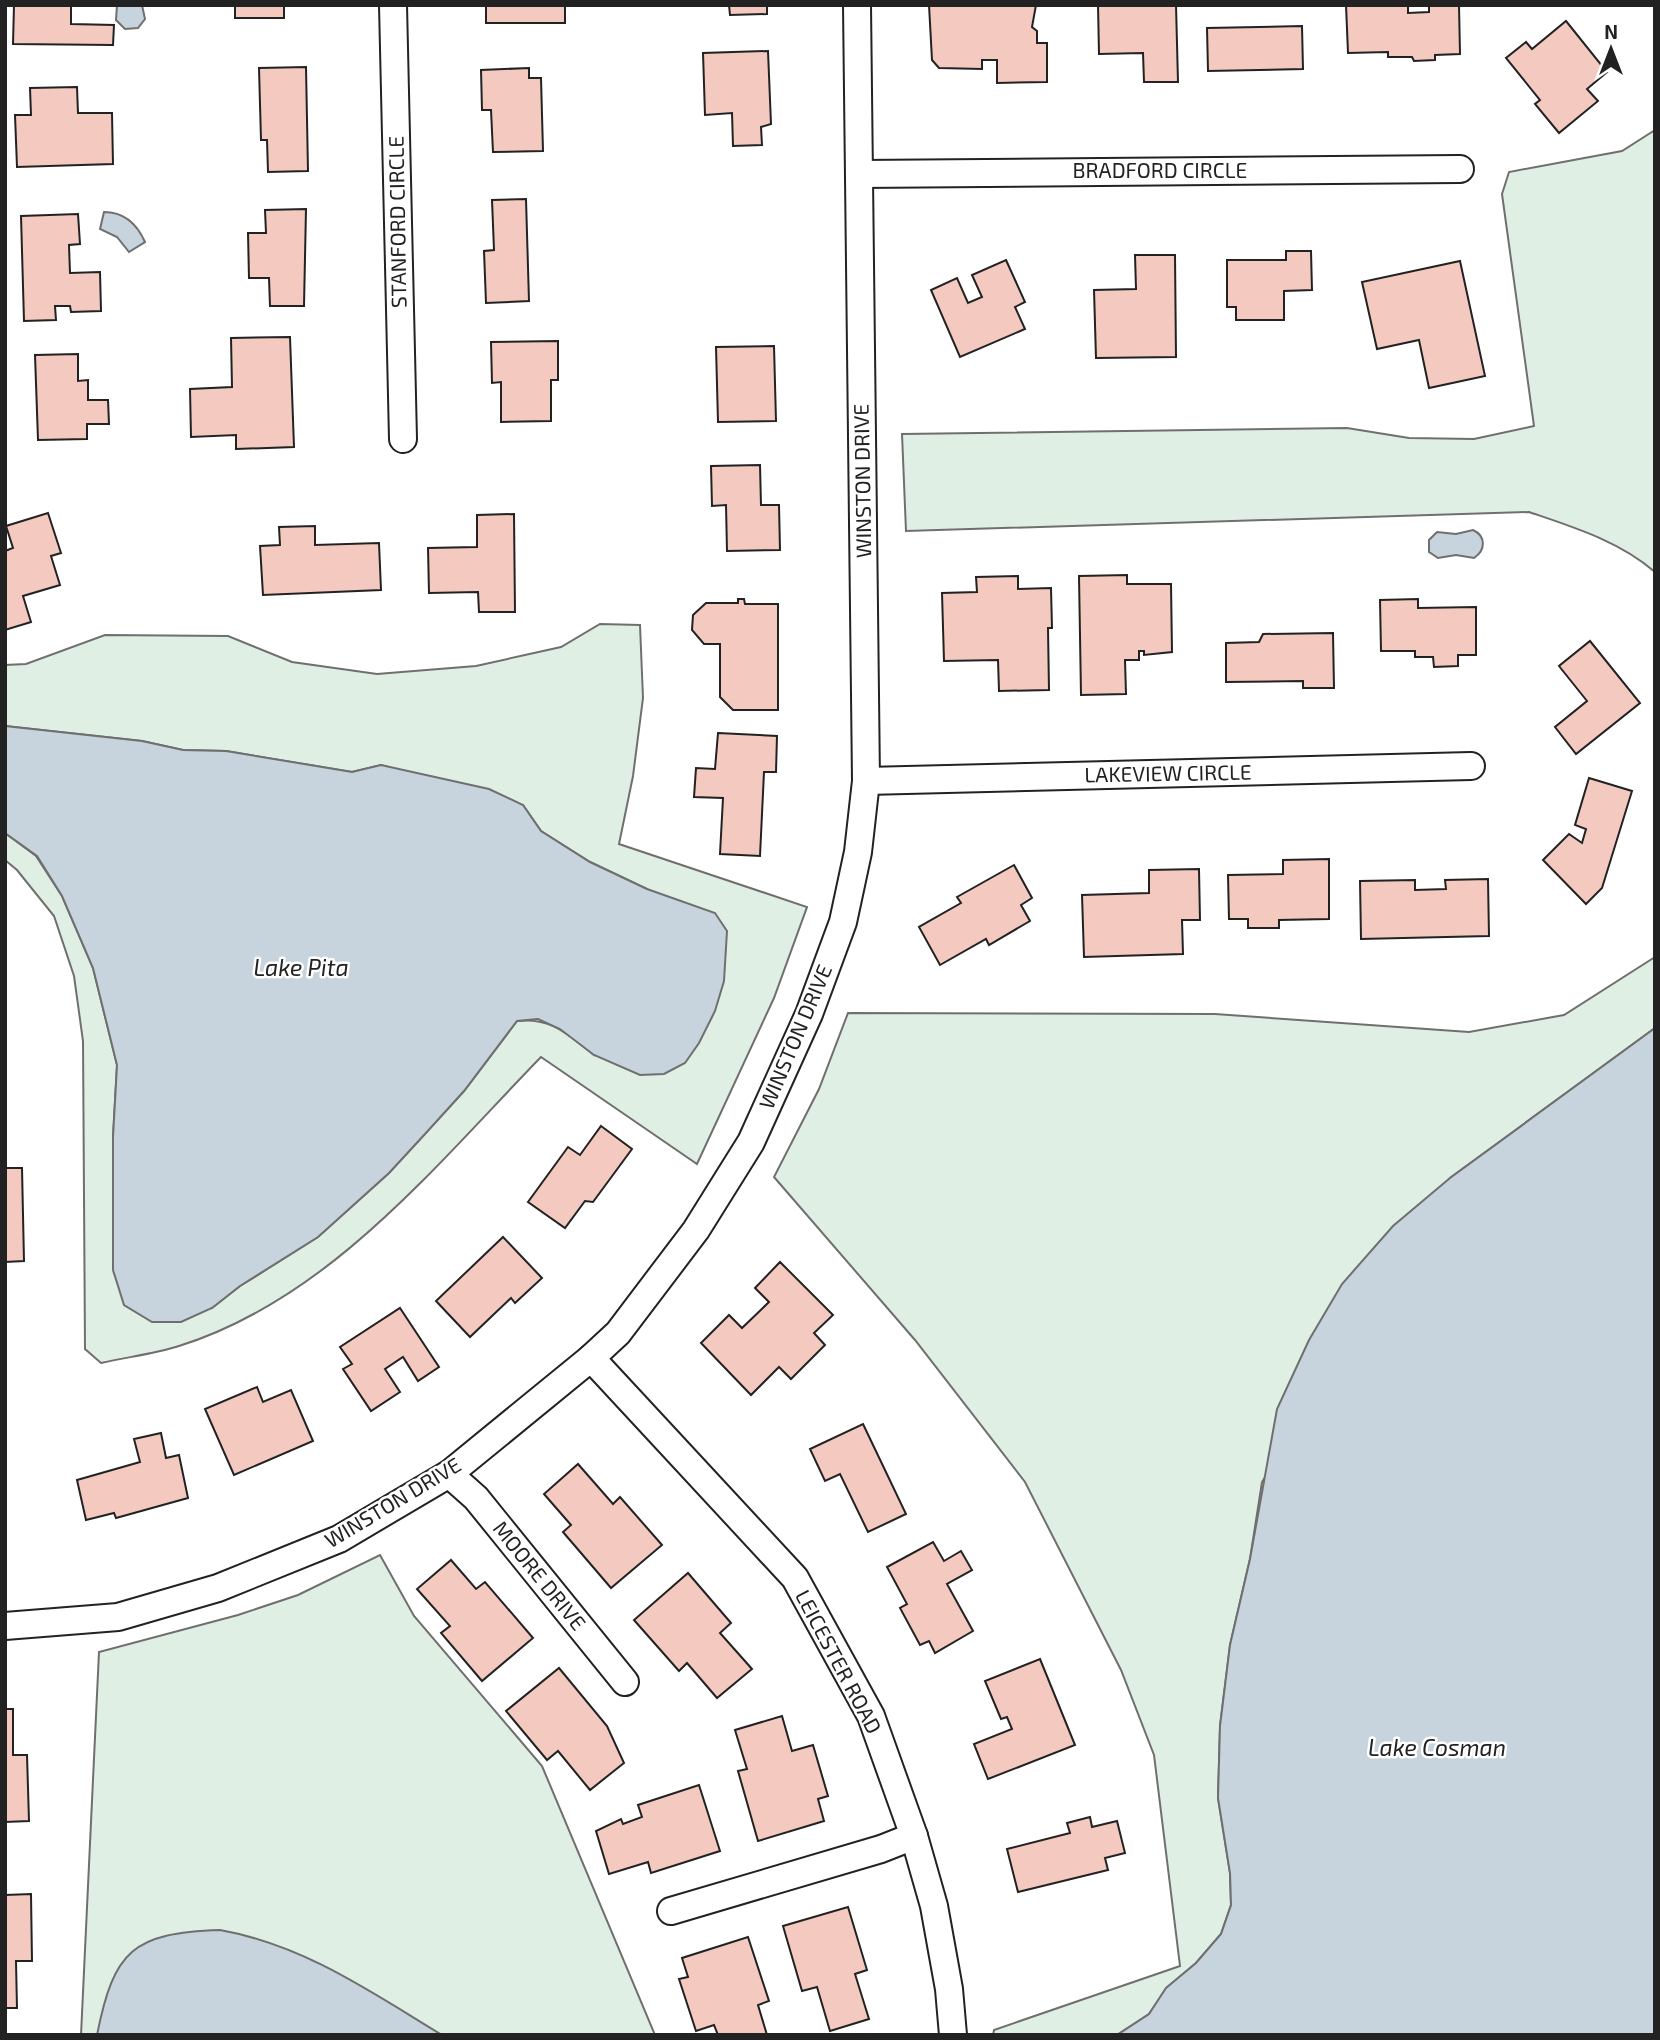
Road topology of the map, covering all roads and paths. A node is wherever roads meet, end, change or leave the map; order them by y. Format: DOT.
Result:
graph roads {
  1 [pos="393,5"];
  2 [pos="857,5"];
  3 [pos="1461,169"];
  4 [pos="859,174"];
  5 [pos="402,439"];
  6 [pos="1471,766"];
  7 [pos="866,781"];
  8 [pos="592,1358"];
  9 [pos="449,1474"];
  10 [pos="5,1626"];
  11 [pos="625,1682"];
  12 [pos="914,1836"];
  13 [pos="671,1911"];
  14 [pos="953,2035"];
  1 -- 5 [label="street, STANFORD CIRCLE"];
  2 -- 4 [label="street, WINSTON DRIVE"];
  3 -- 4 [label="street, BRADFORD CIRCLE"];
  4 -- 7 [label="street, WINSTON DRIVE"];
  6 -- 7 [label="street, LAKEVIEW CIRCLE"];
  7 -- 8 [label="street, WINSTON DRIVE"];
  8 -- 9 [label="street, WINSTON DRIVE"];
  8 -- 12 [label="street, LEICESTER ROAD"];
  9 -- 10 [label="street, WINSTON DRIVE"];
  9 -- 11 [label="street, MOORE DRIVE"];
  12 -- 13 [label="street"];
  12 -- 14 [label="street, LEICESTER ROAD"];
}
